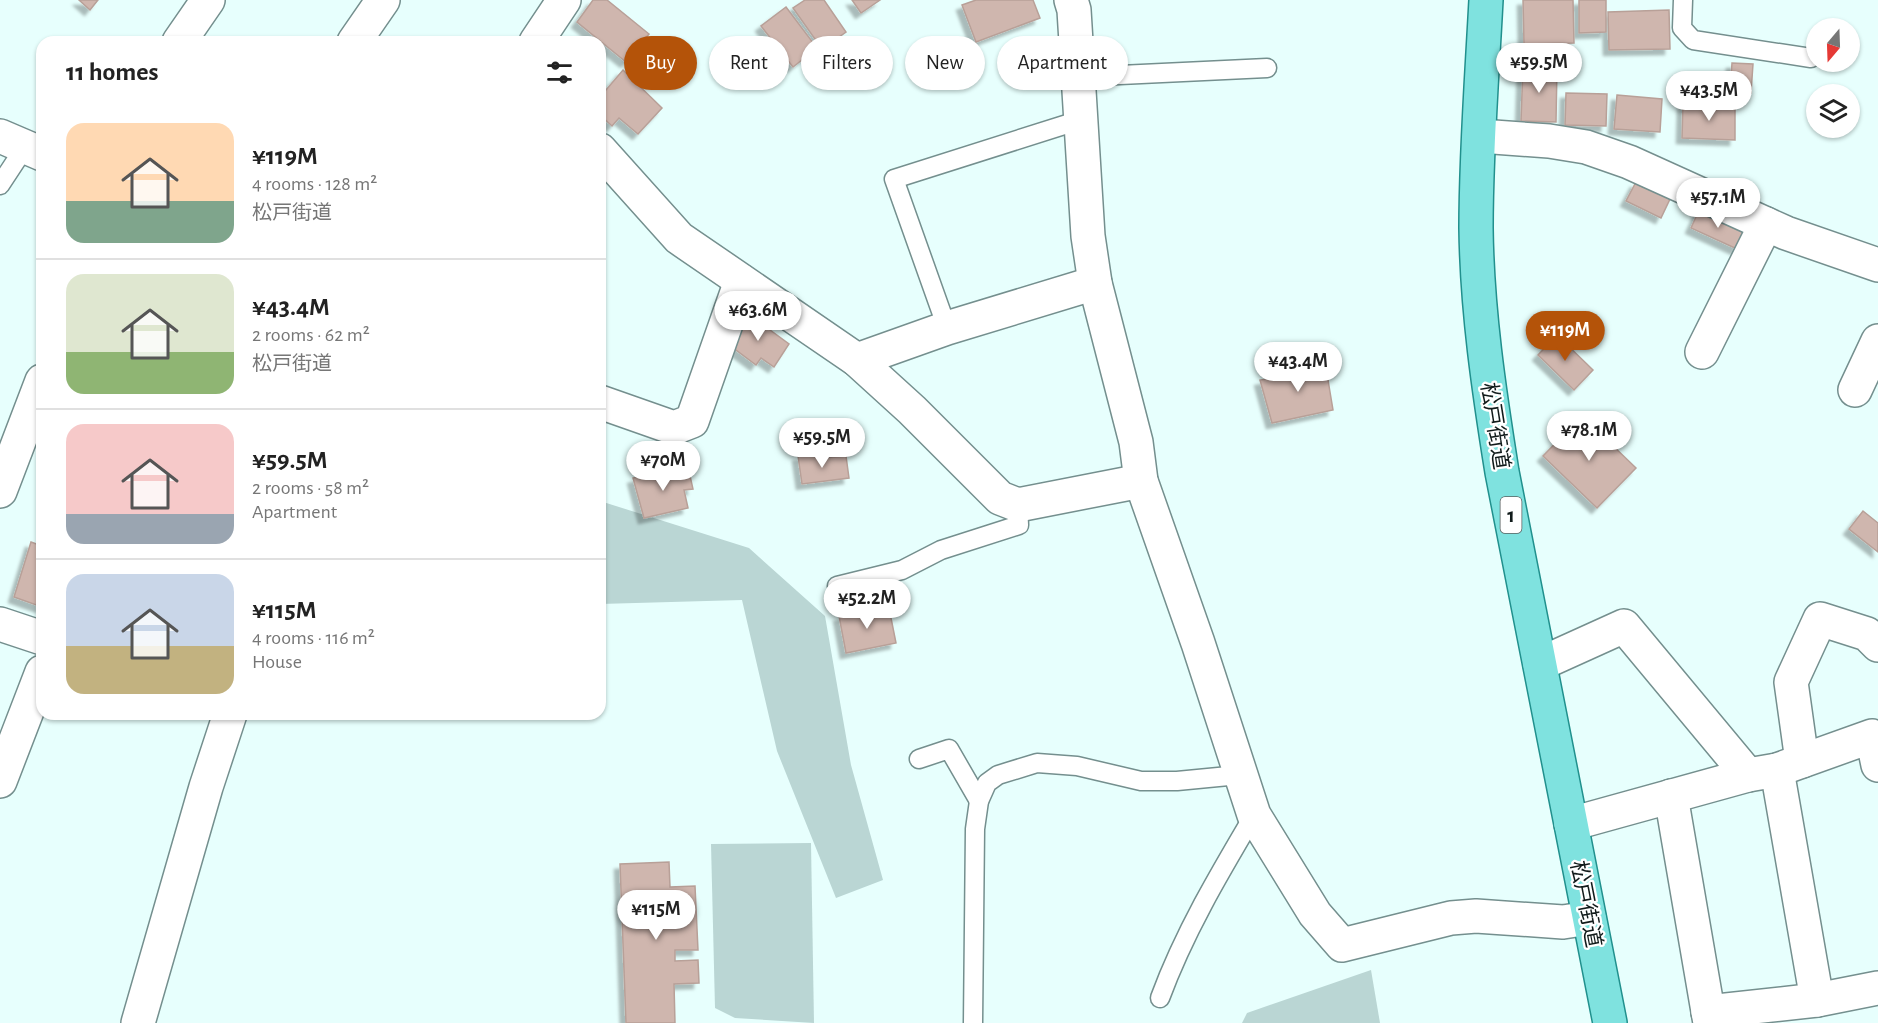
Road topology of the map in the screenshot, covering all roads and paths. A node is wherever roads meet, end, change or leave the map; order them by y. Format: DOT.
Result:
graph roads {
  1 [pos="208,0"];
  2 [pos="383,0"];
  3 [pos="564,0"];
  4 [pos="1071,0"];
  5 [pos="1486,0"];
  6 [pos="1683,0"];
  7 [pos="186,36"];
  8 [pos="358,36"];
  9 [pos="540,36"];
  10 [pos="1076,36"];
  11 [pos="1806,57"];
  12 [pos="1267,68"];
  13 [pos="1128,75"];
  14 [pos="1079,90"];
  15 [pos="1080,120"];
  16 [pos="1480,136"];
  17 [pos="22,146"];
  18 [pos="606,157"];
  19 [pos="0,185"];
  20 [pos="1766,224"];
  21 [pos="1878,265"];
  22 [pos="741,281"];
  23 [pos="1095,283"];
  24 [pos="947,328"];
  25 [pos="1878,341"];
  26 [pos="1702,352"];
  27 [pos="857,360"];
  28 [pos="1854,390"];
  29 [pos="36,397"];
  30 [pos="606,404"];
  31 [pos="1141,481"];
  32 [pos="0,491"];
  33 [pos="1018,505"];
  34 [pos="837,586"];
  35 [pos="0,624"];
  36 [pos="36,636"];
  37 [pos="1878,645"];
  38 [pos="1540,664"];
  39 [pos="36,688"];
  40 [pos="228,720"];
  41 [pos="919,759"];
  42 [pos="1878,765"];
  43 [pos="1776,768"];
  44 [pos="1239,774"];
  45 [pos="0,781"];
  46 [pos="1671,796"];
  47 [pos="979,801"];
  48 [pos="1254,815"];
  49 [pos="1571,824"];
  50 [pos="1589,918"];
  51 [pos="1878,988"];
  52 [pos="1160,998"];
  53 [pos="1816,1000"];
  54 [pos="1709,1018"];
  55 [pos="138,1023"];
  56 [pos="973,1023"];
  57 [pos="1610,1023"];
  1 -- 7 [label="street"];
  2 -- 8 [label="street"];
  3 -- 9 [label="street"];
  4 -- 10 [label="street"];
  5 -- 16 [label="main road, 松戸街道 / 1"];
  6 -- 11 [label="lane"];
  12 -- 13 [label="lane"];
  14 -- 15 [label="street"];
  15 -- 23 [label="street"];
  15 -- 24 [label="lane"];
  16 -- 20 [label="street"];
  16 -- 38 [label="main road, 松戸街道 / 1"];
  17 -- 19 [label="lane"];
  18 -- 22 [label="street"];
  20 -- 21 [label="street"];
  20 -- 26 [label="street"];
  22 -- 27 [label="street"];
  22 -- 30 [label="street"];
  23 -- 24 [label="street"];
  23 -- 31 [label="street"];
  24 -- 27 [label="street"];
  25 -- 28 [label="street"];
  27 -- 33 [label="street"];
  29 -- 32 [label="street"];
  31 -- 33 [label="street"];
  31 -- 44 [label="street"];
  33 -- 34 [label="lane"];
  35 -- 36 [label="street"];
  37 -- 43 [label="street"];
  38 -- 43 [label="street"];
  38 -- 49 [label="main road, 松戸街道 / 1"];
  39 -- 45 [label="street"];
  40 -- 55 [label="street"];
  41 -- 47 [label="lane"];
  42 -- 43 [label="street"];
  43 -- 46 [label="street"];
  43 -- 53 [label="street"];
  44 -- 47 [label="lane"];
  44 -- 48 [label="street"];
  46 -- 49 [label="street"];
  46 -- 54 [label="street"];
  47 -- 56 [label="lane"];
  48 -- 50 [label="street"];
  48 -- 52 [label="lane"];
  49 -- 50 [label="main road, 松戸街道 / 1"];
  50 -- 57 [label="main road, 松戸街道 / 1"];
  51 -- 53 [label="street"];
  53 -- 54 [label="street"];
}
